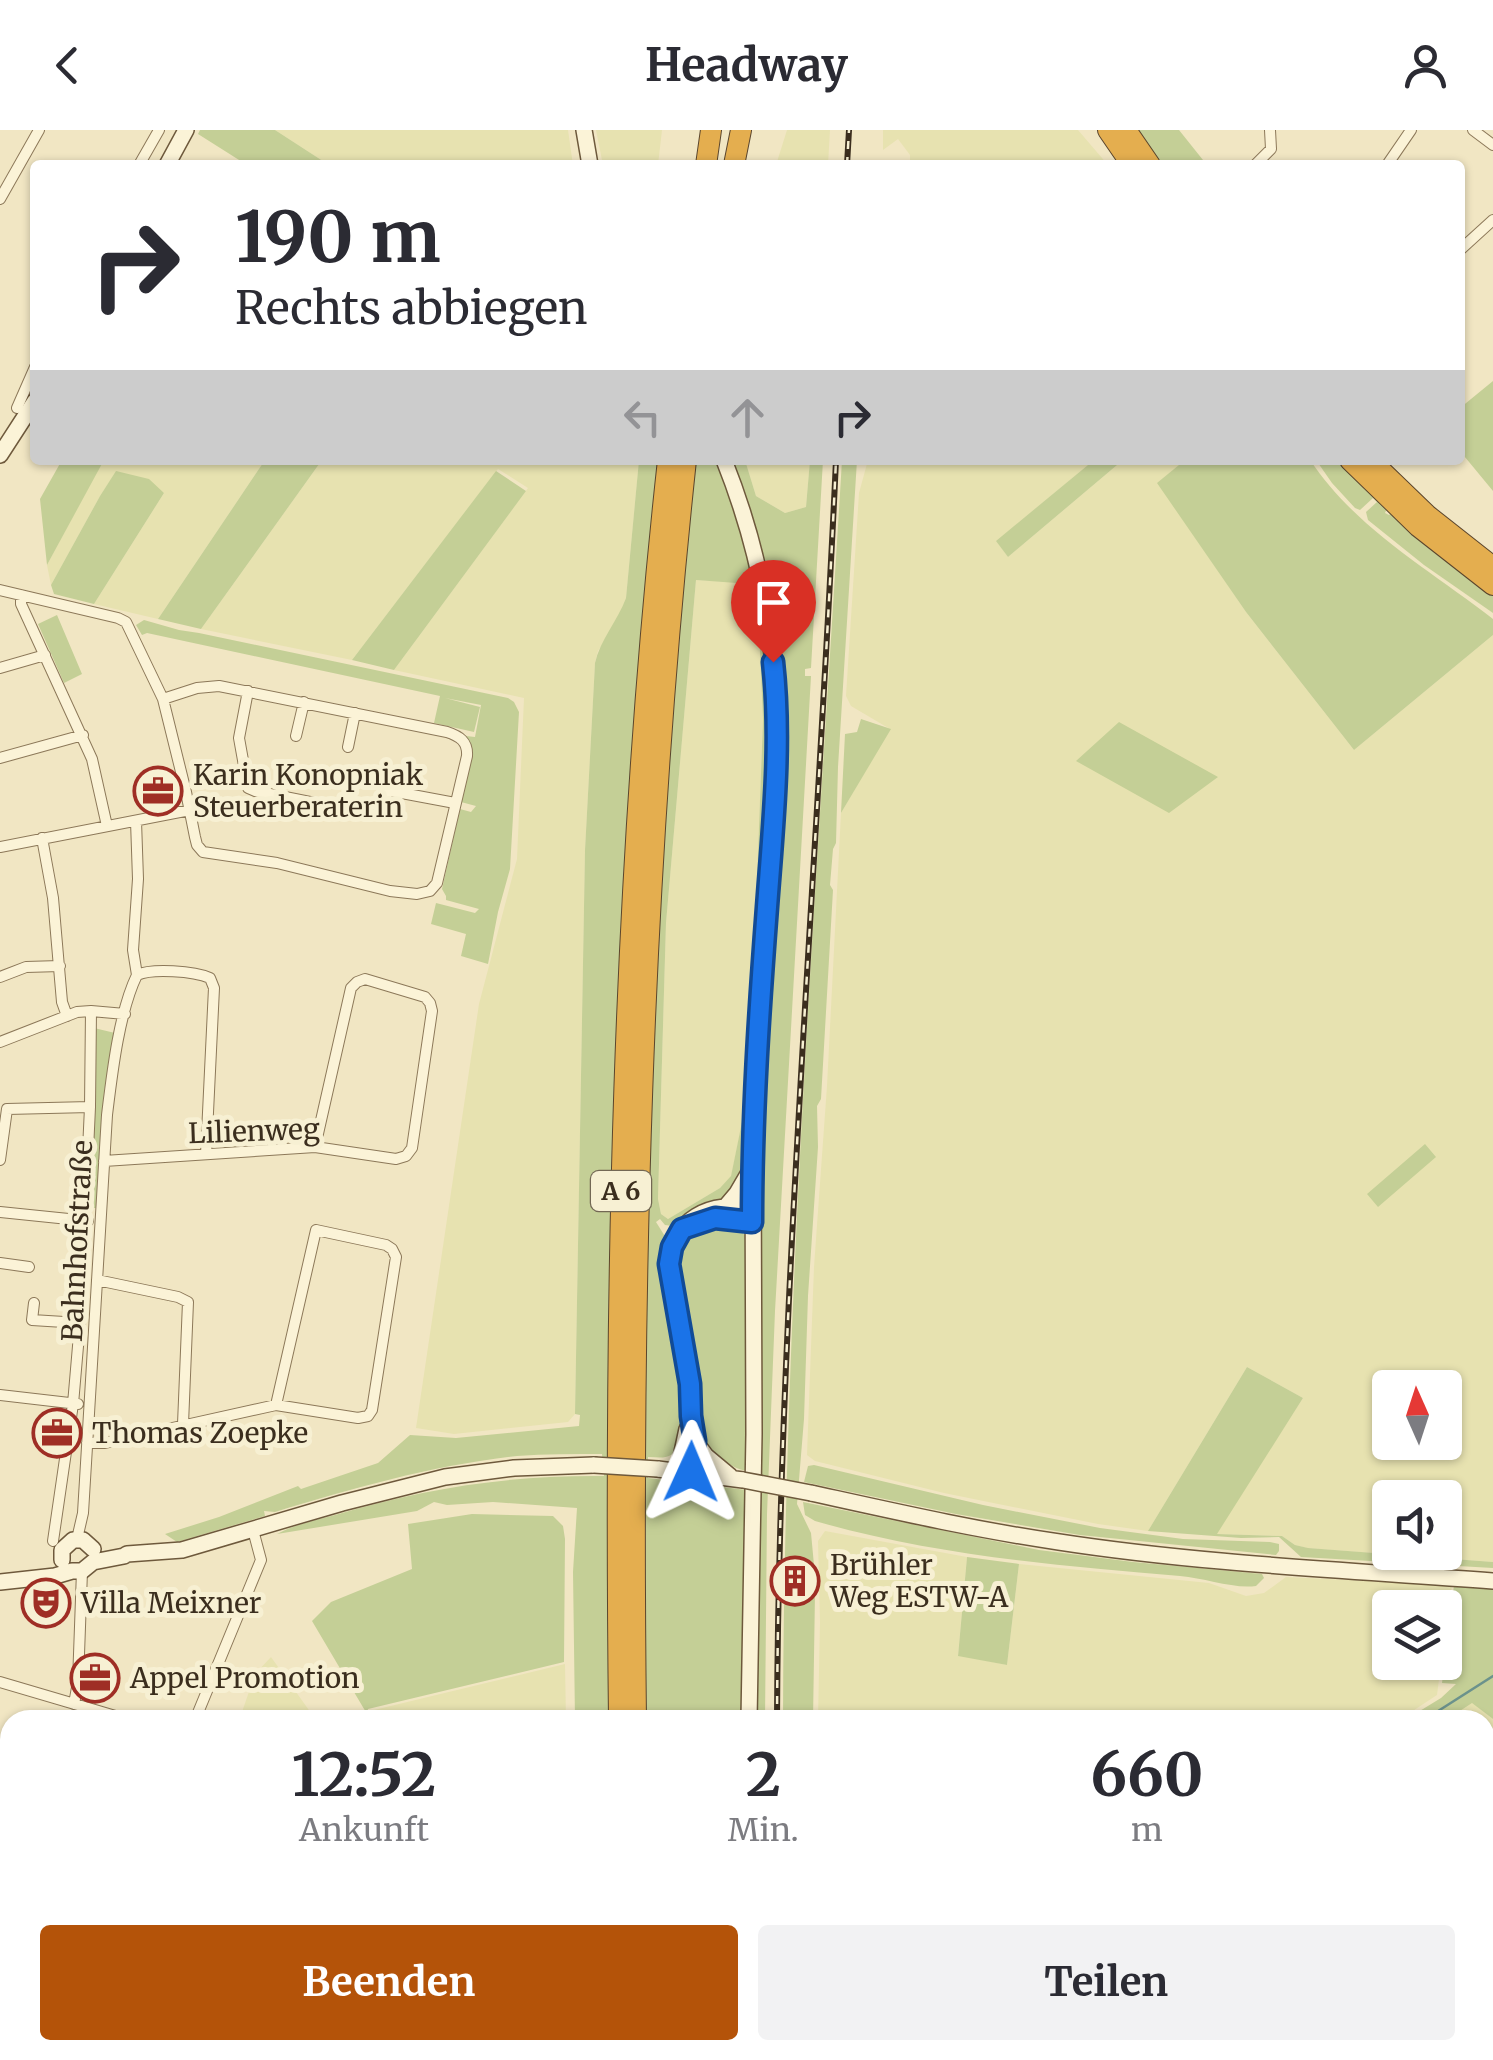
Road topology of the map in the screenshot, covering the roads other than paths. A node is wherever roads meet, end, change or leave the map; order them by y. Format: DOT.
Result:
graph roads {
  1 [pos="39,130"];
  2 [pos="159,130"];
  3 [pos="186,130"];
  4 [pos="584,130"];
  5 [pos="711,130"];
  6 [pos="728,130"];
  7 [pos="741,130"];
  8 [pos="1108,130"];
  9 [pos="1126,130"];
  10 [pos="1270,130"];
  11 [pos="1411,130"];
  12 [pos="1473,130"];
  13 [pos="1493,145"];
  14 [pos="143,160"];
  15 [pos="170,160"];
  16 [pos="589,160"];
  17 [pos="721,160"];
  18 [pos="722,160"];
  19 [pos="723,160"];
  20 [pos="1129,160"];
  21 [pos="1147,160"];
  22 [pos="1260,160"];
  23 [pos="1390,160"];
  24 [pos="0,199"];
  25 [pos="1493,220"];
  26 [pos="1465,245"];
  27 [pos="30,378"];
  28 [pos="17,408"];
  29 [pos="30,408"];
  30 [pos="1,450"];
  31 [pos="668,465"];
  32 [pos="686,465"];
  33 [pos="726,465"];
  34 [pos="1355,465"];
  35 [pos="1375,465"];
  36 [pos="1493,567"];
  37 [pos="1493,584"];
  38 [pos="0,590"];
  39 [pos="21,595"];
  40 [pos="45,655"];
  41 [pos="0,668"];
  42 [pos="248,691"];
  43 [pos="163,699"];
  44 [pos="304,702"];
  45 [pos="355,713"];
  46 [pos="83,736"];
  47 [pos="296,736"];
  48 [pos="348,747"];
  49 [pos="0,758"];
  50 [pos="455,804"];
  51 [pos="190,810"];
  52 [pos="136,821"];
  53 [pos="107,826"];
  54 [pos="42,838"];
  55 [pos="0,847"];
  56 [pos="60,966"];
  57 [pos="137,976"];
  58 [pos="0,977"];
  59 [pos="91,1011"];
  60 [pos="125,1014"];
  61 [pos="67,1016"];
  62 [pos="0,1042"];
  63 [pos="90,1107"];
  64 [pos="316,1147"];
  65 [pos="206,1154"];
  66 [pos="0,1160"];
  67 [pos="104,1161"];
  68 [pos="753,1166"];
  69 [pos="726,1206"];
  70 [pos="0,1212"];
  71 [pos="752,1216"];
  72 [pos="84,1222"];
  73 [pos="99,1222"];
  74 [pos="682,1229"];
  75 [pos="0,1263"];
  76 [pos="29,1267"];
  77 [pos="97,1280"];
  78 [pos="34,1304"];
  79 [pos="80,1323"];
  80 [pos="0,1395"];
  81 [pos="73,1404"];
  82 [pos="276,1404"];
  83 [pos="90,1406"];
  84 [pos="691,1416"];
  85 [pos="183,1424"];
  86 [pos="695,1441"];
  87 [pos="87,1443"];
  88 [pos="684,1471"];
  89 [pos="738,1479"];
  90 [pos="254,1530"];
  91 [pos="53,1541"];
  92 [pos="81,1556"];
  93 [pos="1493,1581"];
  94 [pos="0,1582"];
  95 [pos="0,1682"];
  96 [pos="74,1704"];
  97 [pos="84,1710"];
  98 [pos="200,1710"];
  99 [pos="618,1710"];
  100 [pos="636,1710"];
  101 [pos="749,1710"];
  1 -- 24 [label="street"];
  2 -- 14 [label="street"];
  3 -- 15 [label="main road"];
  4 -- 16 [label="main road"];
  5 -- 17 [label="highway"];
  6 -- 18 [label="highway"];
  7 -- 19 [label="highway"];
  8 -- 20 [label="highway"];
  9 -- 21 [label="highway"];
  10 -- 22 [label="street"];
  11 -- 23 [label="street"];
  12 -- 13 [label="street"];
  25 -- 26 [label="street"];
  27 -- 28 [label="street"];
  29 -- 30 [label="main road"];
  31 -- 99 [label="highway, A 6"];
  32 -- 100 [label="highway, A 6"];
  33 -- 68 [label="main road"];
  34 -- 37 [label="highway"];
  35 -- 36 [label="highway"];
  38 -- 39 [label="street"];
  39 -- 40 [label="street"];
  39 -- 43 [label="street"];
  40 -- 41 [label="street"];
  40 -- 46 [label="street"];
  42 -- 43 [label="street"];
  42 -- 44 [label="street"];
  42 -- 50 [label="street"];
  43 -- 51 [label="street"];
  44 -- 45 [label="street"];
  44 -- 47 [label="street"];
  45 -- 48 [label="street"];
  45 -- 50 [label="street"];
  46 -- 49 [label="street"];
  46 -- 53 [label="street"];
  50 -- 51 [label="street"];
  51 -- 52 [label="street"];
  52 -- 53 [label="street"];
  52 -- 57 [label="street"];
  53 -- 54 [label="street"];
  54 -- 55 [label="street"];
  54 -- 56 [label="street"];
  56 -- 58 [label="street"];
  56 -- 61 [label="street"];
  57 -- 60 [label="street, Bahnhofstraße"];
  57 -- 65 [label="street"];
  59 -- 60 [label="street"];
  59 -- 61 [label="street"];
  59 -- 63 [label="street, Bahnhofstraße"];
  60 -- 67 [label="street, Bahnhofstraße"];
  61 -- 62 [label="street"];
  63 -- 66 [label="street"];
  63 -- 72 [label="street, Bahnhofstraße"];
  64 -- 64 [label="street, Lilienweg"];
  64 -- 65 [label="street, Lilienweg"];
  65 -- 67 [label="street, Lilienweg"];
  67 -- 73 [label="street, Bahnhofstraße"];
  68 -- 69 [label="main road"];
  68 -- 71 [label="main road"];
  69 -- 71 [label="main road"];
  69 -- 74 [label="main road"];
  70 -- 72 [label="street"];
  71 -- 74 [label="main road"];
  71 -- 101 [label="main road"];
  72 -- 73 [label="street"];
  72 -- 79 [label="street, Bahnhofstraße"];
  73 -- 77 [label="street, Bahnhofstraße"];
  74 -- 84 [label="main road"];
  75 -- 76 [label="street"];
  77 -- 83 [label="street, Bahnhofstraße"];
  77 -- 85 [label="street"];
  78 -- 79 [label="street"];
  79 -- 81 [label="street, Bahnhofstraße"];
  80 -- 81 [label="street"];
  81 -- 83 [label="street"];
  81 -- 91 [label="street, Bahnhofstraße"];
  82 -- 82 [label="street"];
  82 -- 85 [label="street"];
  83 -- 87 [label="street, Bahnhofstraße"];
  84 -- 86 [label="main road"];
  84 -- 88 [label="main road"];
  85 -- 87 [label="street"];
  86 -- 88 [label="main road"];
  86 -- 89 [label="main road"];
  87 -- 92 [label="street, Bahnhofstraße"];
  88 -- 89 [label="main road"];
  88 -- 90 [label="main road, bridge"];
  89 -- 93 [label="main road, bridge"];
  90 -- 92 [label="main road"];
  90 -- 98 [label="street"];
  92 -- 94 [label="main road"];
  92 -- 96 [label="street, Bahnhofstraße"];
  95 -- 96 [label="street"];
  96 -- 97 [label="street"];
}
